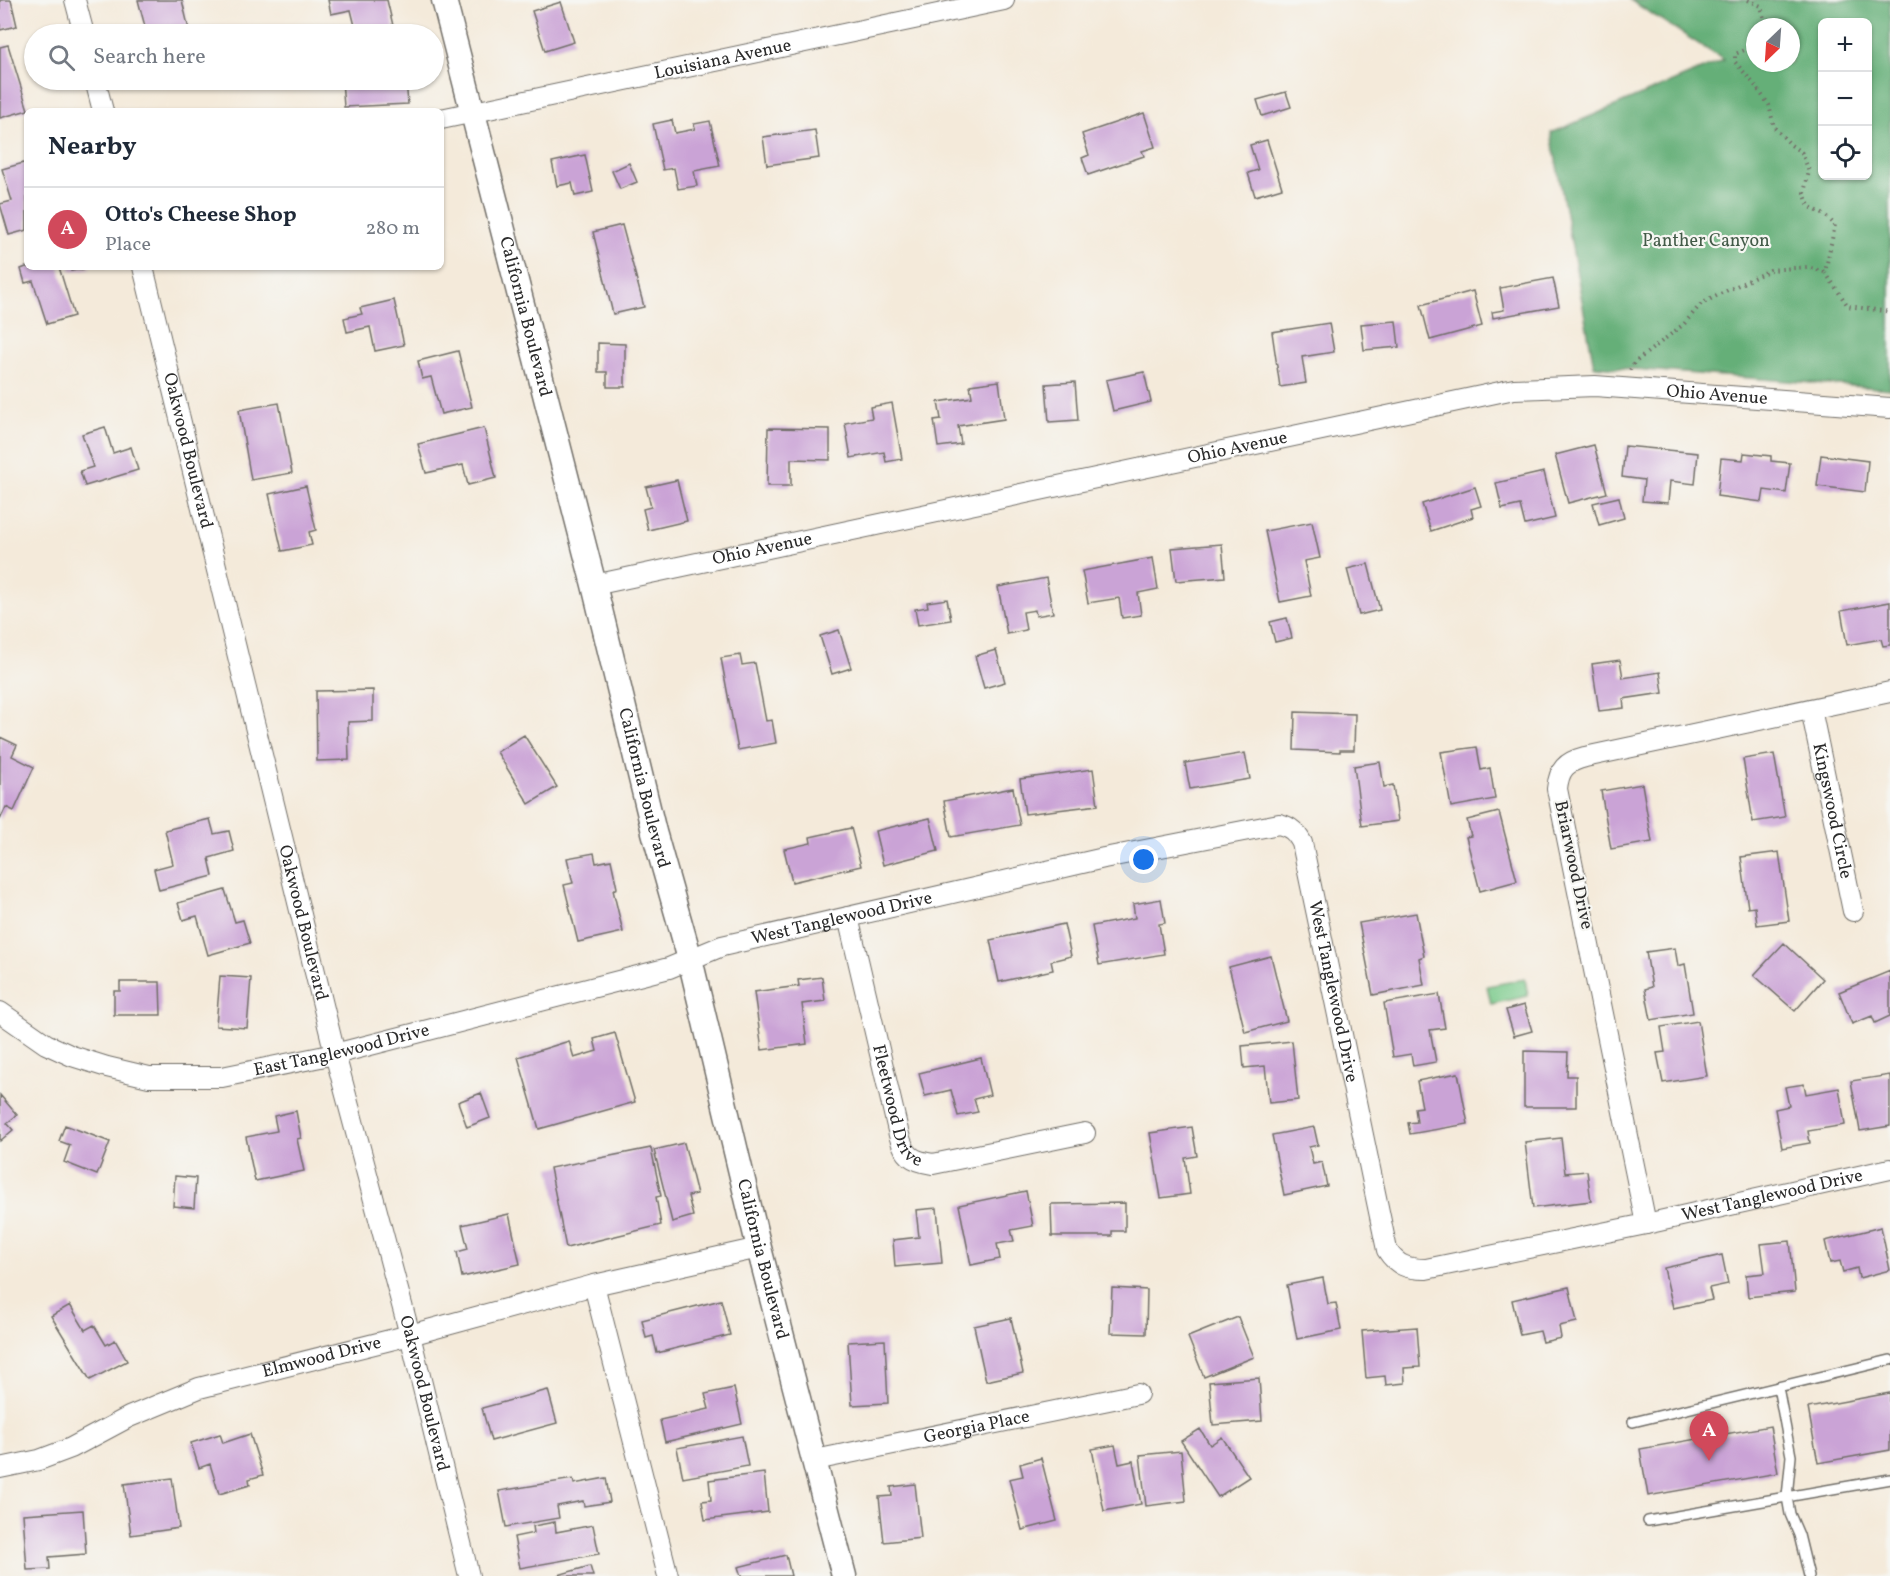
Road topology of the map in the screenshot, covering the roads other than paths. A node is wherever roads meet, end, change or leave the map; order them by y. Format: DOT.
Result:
graph roads {
  1 [pos="75,0"];
  2 [pos="444,0"];
  3 [pos="1004,0"];
  4 [pos="81,24"];
  5 [pos="98,90"];
  6 [pos="103,108"];
  7 [pos="472,112"];
  8 [pos="444,118"];
  9 [pos="144,270"];
  10 [pos="1890,408"];
  11 [pos="594,585"];
  12 [pos="1890,692"];
  13 [pos="1811,709"];
  14 [pos="1853,910"];
  15 [pos="848,917"];
  16 [pos="690,959"];
  17 [pos="0,1012"];
  18 [pos="335,1054"];
  19 [pos="1085,1133"];
  20 [pos="1890,1169"];
  21 [pos="1646,1224"];
  22 [pos="759,1248"];
  23 [pos="594,1285"];
  24 [pos="410,1335"];
  25 [pos="1890,1360"];
  26 [pos="1778,1387"];
  27 [pos="1138,1394"];
  28 [pos="1633,1422"];
  29 [pos="815,1460"];
  30 [pos="0,1468"];
  31 [pos="1890,1479"];
  32 [pos="1787,1497"];
  33 [pos="1648,1521"];
  34 [pos="469,1576"];
  35 [pos="668,1576"];
  36 [pos="844,1576"];
  37 [pos="1809,1576"];
  1 -- 4 [label="street"];
  2 -- 7 [label="street, California Boulevard"];
  3 -- 7 [label="street, Louisiana Avenue"];
  5 -- 6 [label="street"];
  7 -- 8 [label="street, Louisiana Avenue"];
  7 -- 11 [label="street, California Boulevard"];
  9 -- 18 [label="street, Oakwood Boulevard"];
  10 -- 11 [label="street, Ohio Avenue"];
  11 -- 16 [label="street, California Boulevard"];
  12 -- 13 [label="street, Briarwood Drive"];
  13 -- 14 [label="street, Kingswood Circle"];
  13 -- 21 [label="street, Briarwood Drive"];
  15 -- 16 [label="street, West Tanglewood Drive"];
  15 -- 19 [label="street, Fleetwood Drive"];
  15 -- 21 [label="street, West Tanglewood Drive"];
  16 -- 18 [label="street, East Tanglewood Drive"];
  16 -- 22 [label="street, California Boulevard"];
  17 -- 18 [label="street, East Tanglewood Drive"];
  18 -- 24 [label="street, Oakwood Boulevard"];
  20 -- 21 [label="street, West Tanglewood Drive"];
  22 -- 23 [label="street, Elmwood Drive"];
  22 -- 29 [label="street, California Boulevard"];
  23 -- 24 [label="street, Elmwood Drive"];
  23 -- 35 [label="street"];
  24 -- 30 [label="street, Elmwood Drive"];
  24 -- 34 [label="street, Oakwood Boulevard"];
  25 -- 26 [label="lane"];
  26 -- 28 [label="lane"];
  26 -- 32 [label="lane"];
  27 -- 29 [label="street, Georgia Place"];
  29 -- 36 [label="street, California Boulevard"];
  31 -- 32 [label="lane"];
  32 -- 33 [label="lane"];
  32 -- 37 [label="lane"];
}
